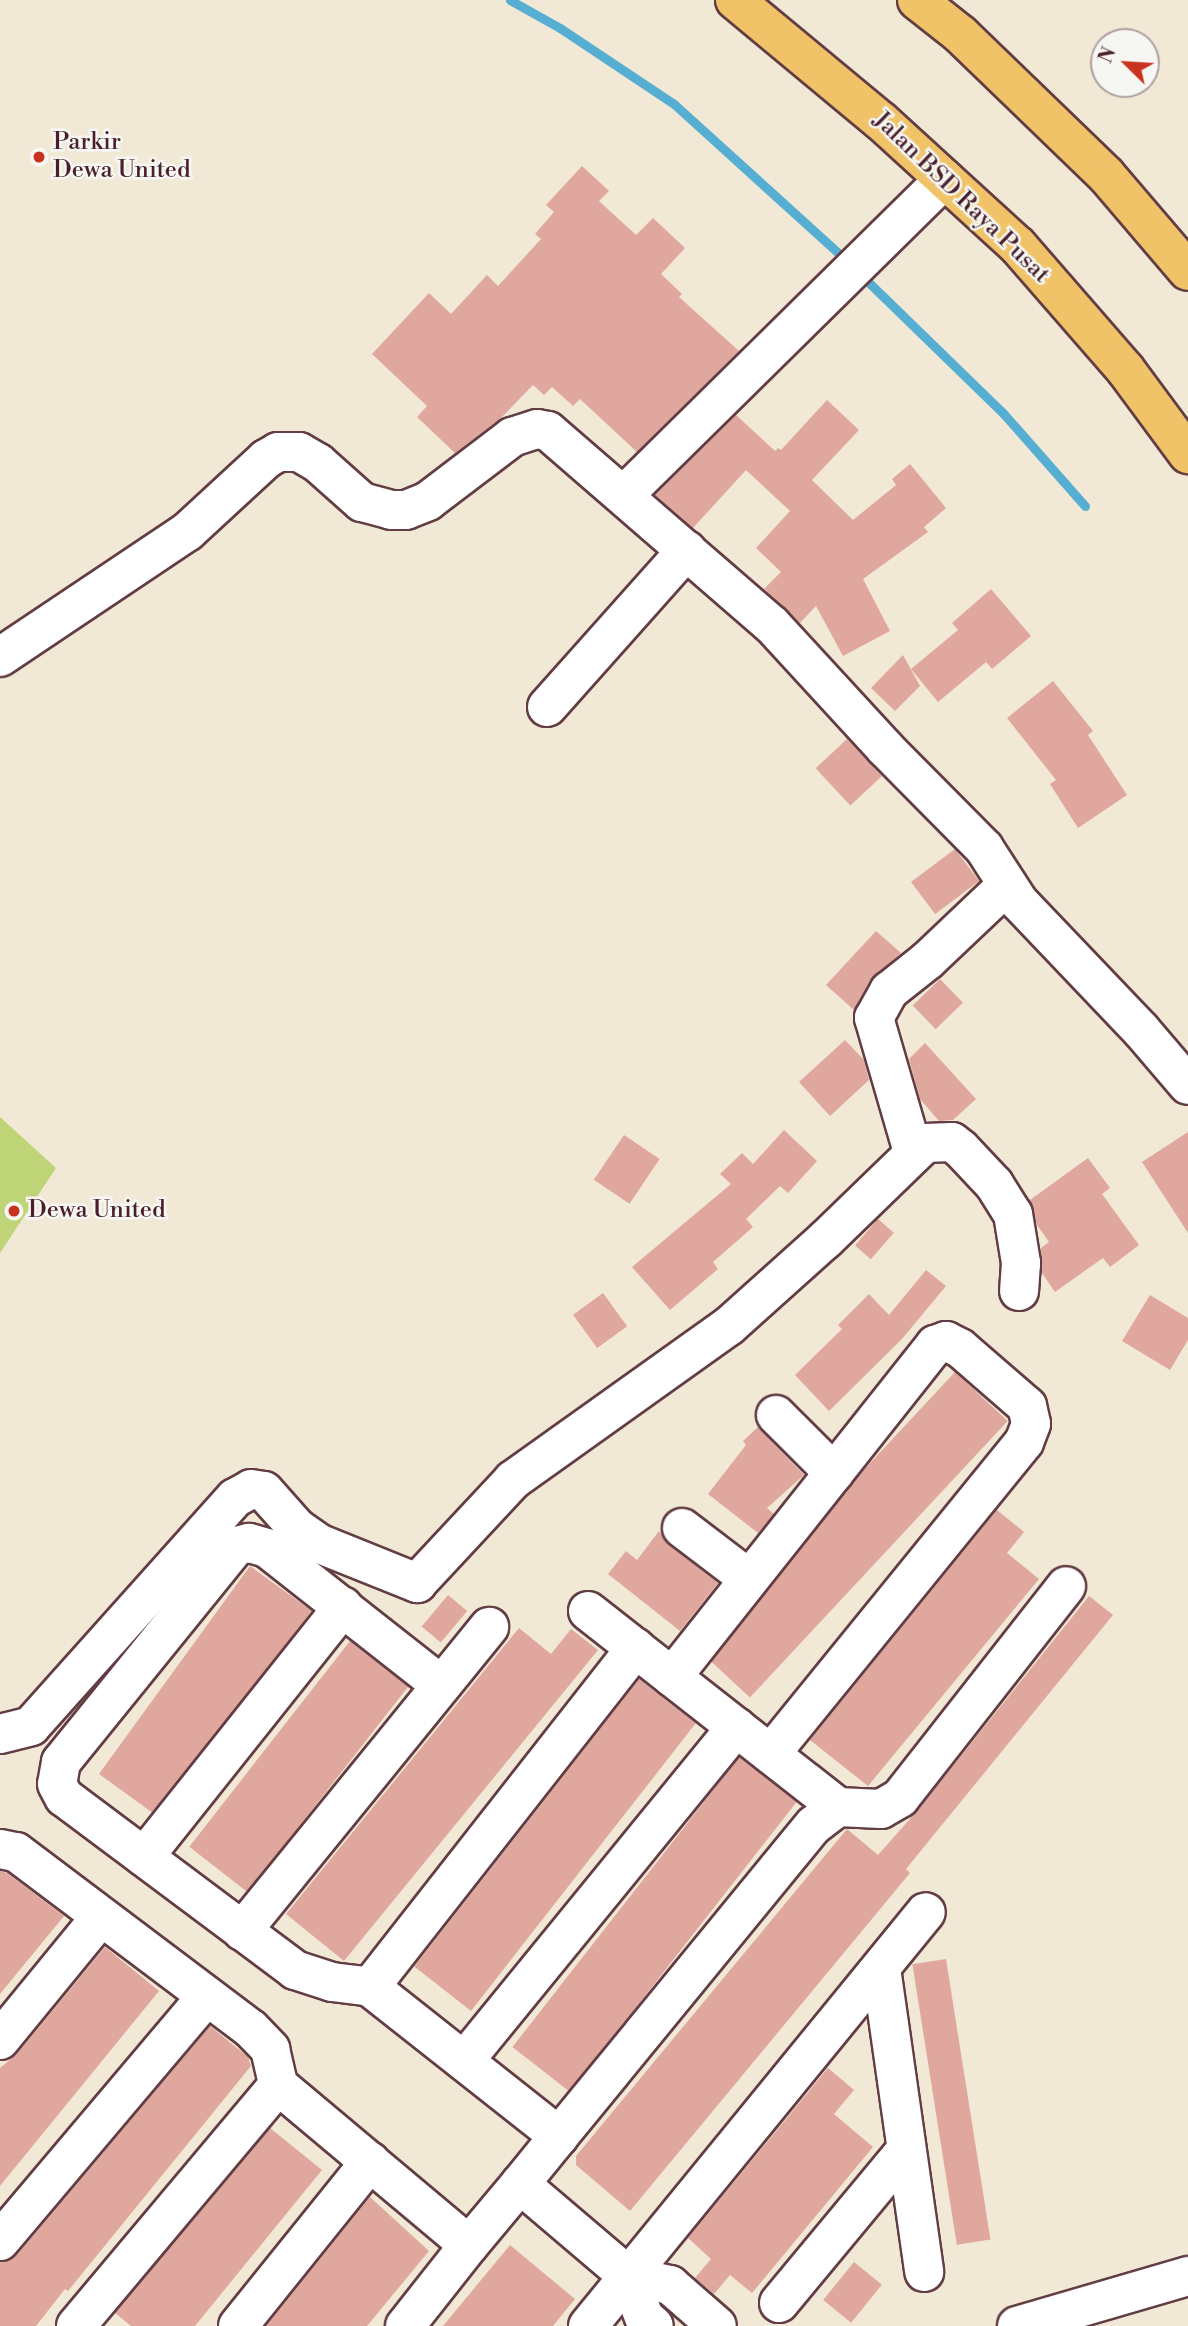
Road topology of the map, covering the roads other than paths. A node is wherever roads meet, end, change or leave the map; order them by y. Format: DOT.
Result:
graph roads {
  1 [pos="735,0"];
  2 [pos="917,0"];
  3 [pos="945,179"];
  4 [pos="1188,271"];
  5 [pos="1188,454"];
  6 [pos="624,495"];
  7 [pos="687,550"];
  8 [pos="0,657"];
  9 [pos="547,708"];
  10 [pos="1007,885"];
  11 [pos="1188,1085"];
  12 [pos="913,1152"];
  13 [pos="1019,1292"];
  14 [pos="776,1415"];
  15 [pos="834,1473"];
  16 [pos="682,1528"];
  17 [pos="749,1579"];
  18 [pos="1066,1586"];
  19 [pos="343,1607"];
  20 [pos="588,1611"];
  21 [pos="489,1627"];
  22 [pos="635,1648"];
  23 [pos="672,1677"];
  24 [pos="442,1685"];
  25 [pos="736,1727"];
  26 [pos="0,1734"];
  27 [pos="770,1754"];
  28 [pos="838,1807"];
  29 [pos="0,1849"];
  30 [pos="144,1857"];
  31 [pos="926,1912"];
  32 [pos="100,1918"];
  33 [pos="242,1931"];
  34 [pos="881,1968"];
  35 [pos="370,1987"];
  36 [pos="206,1997"];
  37 [pos="0,2040"];
  38 [pos="464,2062"];
  39 [pos="278,2085"];
  40 [pos="559,2136"];
  41 [pos="906,2150"];
  42 [pos="370,2162"];
  43 [pos="520,2183"];
  44 [pos="0,2241"];
  45 [pos="469,2245"];
  46 [pos="924,2272"];
  47 [pos="628,2276"];
  48 [pos="1188,2276"];
  49 [pos="779,2304"];
  50 [pos="76,2326"];
  51 [pos="238,2326"];
  52 [pos="405,2326"];
  53 [pos="589,2326"];
  54 [pos="654,2326"];
  55 [pos="717,2326"];
  56 [pos="1017,2326"];
  1 -- 3 [label="main road, Jalan BSD Raya Pusat"];
  2 -- 4 [label="main road"];
  3 -- 5 [label="main road, Jalan BSD Raya Pusat"];
  3 -- 6 [label="street"];
  6 -- 7 [label="street"];
  6 -- 8 [label="street"];
  7 -- 9 [label="street"];
  7 -- 10 [label="street"];
  10 -- 11 [label="street"];
  10 -- 12 [label="street"];
  12 -- 13 [label="street"];
  12 -- 26 [label="street"];
  14 -- 15 [label="street"];
  15 -- 17 [label="street"];
  15 -- 27 [label="street"];
  16 -- 17 [label="street"];
  17 -- 23 [label="street"];
  18 -- 28 [label="street"];
  19 -- 24 [label="street"];
  19 -- 30 [label="street"];
  19 -- 30 [label="street"];
  20 -- 22 [label="street"];
  21 -- 24 [label="street"];
  22 -- 23 [label="street"];
  22 -- 35 [label="street"];
  23 -- 25 [label="street"];
  24 -- 33 [label="street"];
  25 -- 27 [label="street"];
  25 -- 38 [label="street"];
  27 -- 28 [label="street"];
  28 -- 40 [label="street"];
  29 -- 32 [label="street"];
  30 -- 33 [label="street"];
  31 -- 34 [label="street"];
  32 -- 36 [label="street"];
  32 -- 37 [label="street"];
  33 -- 35 [label="street"];
  34 -- 41 [label="street"];
  34 -- 47 [label="street"];
  35 -- 38 [label="street"];
  36 -- 39 [label="street"];
  36 -- 44 [label="street"];
  38 -- 40 [label="street"];
  39 -- 42 [label="street"];
  39 -- 50 [label="street"];
  40 -- 43 [label="street"];
  41 -- 46 [label="street"];
  41 -- 49 [label="street"];
  42 -- 45 [label="street"];
  42 -- 51 [label="street"];
  43 -- 45 [label="street"];
  43 -- 47 [label="street"];
  45 -- 52 [label="street"];
  47 -- 53 [label="street"];
  47 -- 54 [label="street"];
  47 -- 55 [label="street"];
  48 -- 56 [label="street"];
}
